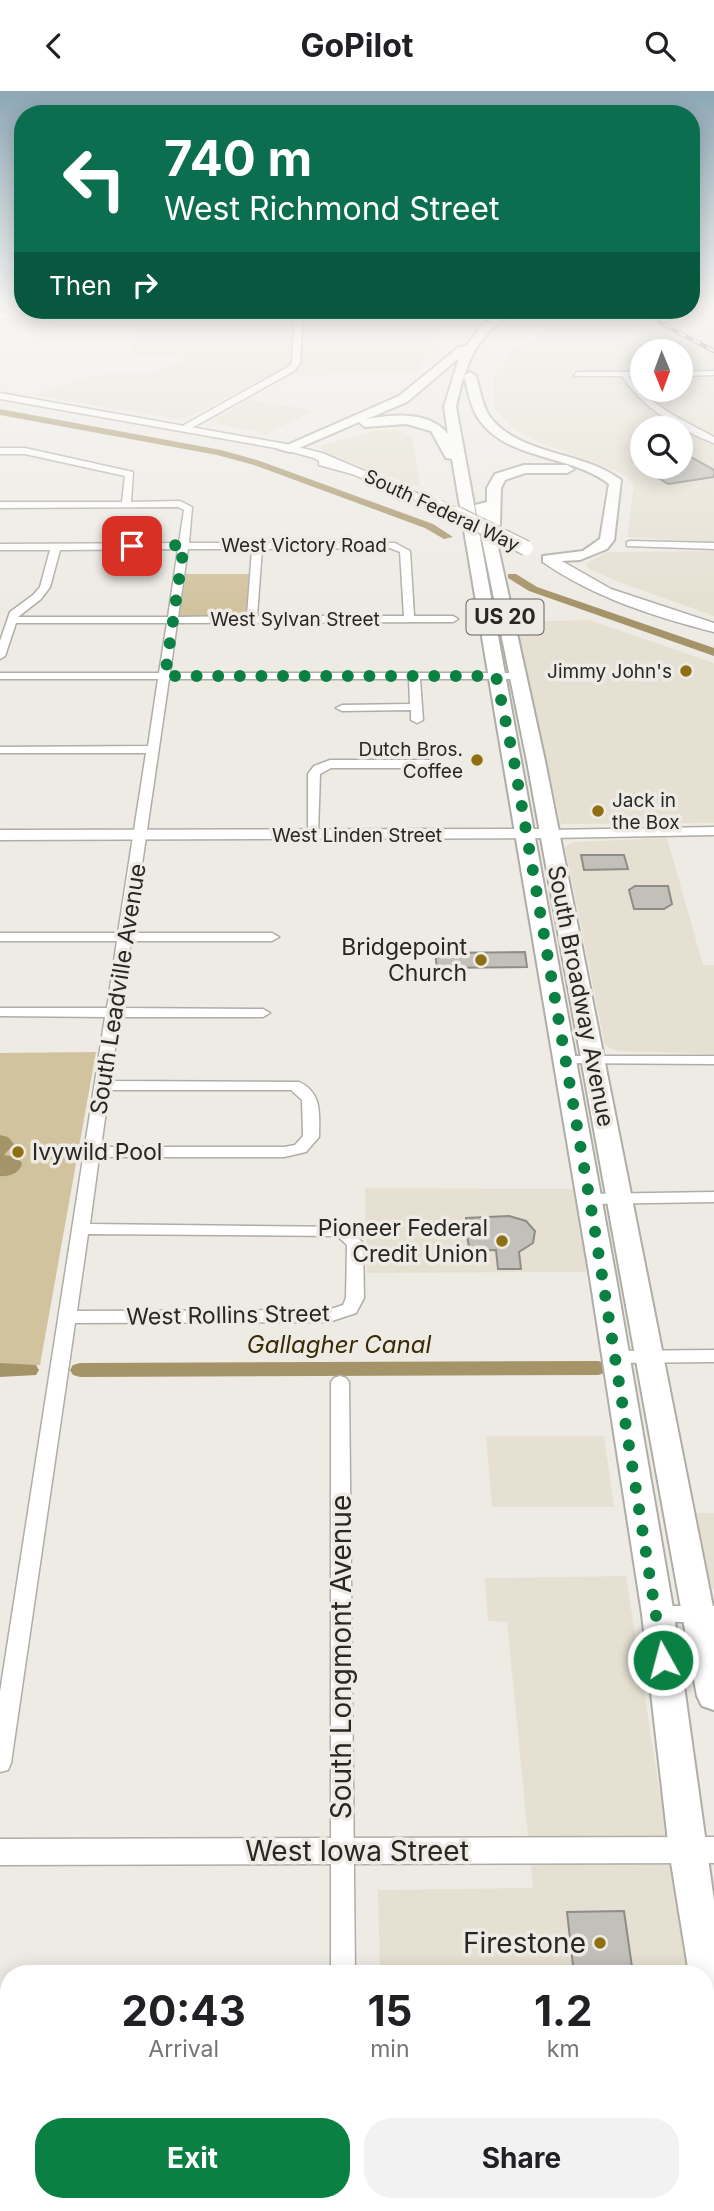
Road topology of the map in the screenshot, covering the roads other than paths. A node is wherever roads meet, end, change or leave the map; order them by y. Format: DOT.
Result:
graph roads {
  1 [pos="60,406"];
  2 [pos="225,406"];
  3 [pos="387,406"];
  4 [pos="450,406"];
  5 [pos="465,406"];
  6 [pos="480,406"];
  7 [pos="655,406"];
  8 [pos="187,427"];
  9 [pos="714,440"];
  10 [pos="285,449"];
  11 [pos="1,451"];
  12 [pos="458,465"];
  13 [pos="126,504"];
  14 [pos="0,505"];
  15 [pos="630,544"];
  16 [pos="184,545"];
  17 [pos="257,545"];
  18 [pos="55,546"];
  19 [pos="714,546"];
  20 [pos="0,547"];
  21 [pos="491,547"];
  22 [pos="548,559"];
  23 [pos="173,619"];
  24 [pos="252,619"];
  25 [pos="409,619"];
  26 [pos="453,619"];
  27 [pos="12,620"];
  28 [pos="714,628"];
  29 [pos="2,643"];
  30 [pos="0,656"];
  31 [pos="418,675"];
  32 [pos="0,676"];
  33 [pos="165,676"];
  34 [pos="496,676"];
  35 [pos="516,676"];
  36 [pos="416,707"];
  37 [pos="342,708"];
  38 [pos="418,720"];
  39 [pos="154,749"];
  40 [pos="0,750"];
  41 [pos="430,764"];
  42 [pos="714,831"];
  43 [pos="313,834"];
  44 [pos="525,834"];
  45 [pos="550,834"];
  46 [pos="0,835"];
  47 [pos="142,836"];
  48 [pos="0,937"];
  49 [pos="126,937"];
  50 [pos="272,937"];
  51 [pos="0,1012"];
  52 [pos="115,1012"];
  53 [pos="263,1013"];
  54 [pos="563,1060"];
  55 [pos="592,1060"];
  56 [pos="714,1060"];
  57 [pos="103,1086"];
  58 [pos="93,1152"];
  59 [pos="714,1197"];
  60 [pos="620,1198"];
  61 [pos="589,1199"];
  62 [pos="82,1229"];
  63 [pos="68,1317"];
  64 [pos="714,1356"];
  65 [pos="615,1357"];
  66 [pos="650,1357"];
  67 [pos="340,1382"];
  68 [pos="658,1614"];
  69 [pos="707,1614"];
  70 [pos="714,1696"];
  71 [pos="0,1763"];
  72 [pos="700,1850"];
  73 [pos="0,1852"];
  74 [pos="342,1852"];
  75 [pos="343,1965"];
  76 [pos="710,1965"];
  1 -- 8 [label="main road, South Federal Way"];
  2 -- 8 [label="street"];
  3 -- 10 [label="main road"];
  4 -- 12 [label="main road, South Broadway Avenue / US 20"];
  5 -- 21 [label="main road, South Broadway Avenue / US 20"];
  6 -- 22 [label="main road"];
  7 -- 9 [label="street"];
  8 -- 10 [label="main road, South Federal Way"];
  10 -- 12 [label="main road"];
  10 -- 22 [label="main road, South Federal Way, bridge"];
  11 -- 13 [label="street"];
  12 -- 34 [label="main road, South Broadway Avenue / US 20"];
  13 -- 14 [label="street"];
  13 -- 16 [label="street, South Leadville Avenue"];
  15 -- 19 [label="street"];
  16 -- 17 [label="street, West Victory Road"];
  16 -- 18 [label="street, West Victory Road"];
  16 -- 23 [label="street, South Leadville Avenue"];
  17 -- 24 [label="street"];
  17 -- 25 [label="street, West Victory Road"];
  18 -- 20 [label="street, West Victory Road"];
  18 -- 27 [label="street"];
  21 -- 22 [label="main road"];
  21 -- 35 [label="main road, South Broadway Avenue / US 20"];
  22 -- 28 [label="main road, South Federal Way"];
  23 -- 24 [label="street, West Sylvan Street"];
  23 -- 27 [label="street, West Sylvan Street"];
  23 -- 33 [label="street, South Leadville Avenue"];
  24 -- 25 [label="street, West Sylvan Street"];
  25 -- 26 [label="street, West Sylvan Street"];
  27 -- 29 [label="street"];
  29 -- 30 [label="street"];
  31 -- 33 [label="street"];
  31 -- 34 [label="street"];
  31 -- 36 [label="street"];
  32 -- 33 [label="street"];
  33 -- 39 [label="street, South Leadville Avenue"];
  34 -- 35 [label="street"];
  34 -- 44 [label="main road, South Broadway Avenue / US 20"];
  35 -- 45 [label="main road, South Broadway Avenue / US 20"];
  36 -- 37 [label="street"];
  36 -- 38 [label="street"];
  39 -- 40 [label="street"];
  39 -- 47 [label="street, South Leadville Avenue"];
  41 -- 43 [label="street"];
  42 -- 45 [label="street, West Linden Street"];
  43 -- 44 [label="main road, West Linden Street"];
  43 -- 47 [label="main road, West Linden Street"];
  44 -- 45 [label="main road, West Linden Street"];
  44 -- 54 [label="main road, South Broadway Avenue / US 20"];
  45 -- 55 [label="main road, South Broadway Avenue / US 20"];
  46 -- 47 [label="main road, West Linden Street"];
  47 -- 49 [label="street, South Leadville Avenue"];
  48 -- 49 [label="street"];
  49 -- 50 [label="street"];
  49 -- 52 [label="street, South Leadville Avenue"];
  51 -- 52 [label="street"];
  52 -- 53 [label="street"];
  52 -- 57 [label="street, South Leadville Avenue"];
  54 -- 55 [label="street"];
  54 -- 61 [label="main road, South Broadway Avenue / US 20"];
  55 -- 56 [label="street"];
  55 -- 60 [label="main road, South Broadway Avenue / US 20"];
  57 -- 58 [label="street, South Leadville Avenue"];
  57 -- 58 [label="street"];
  58 -- 62 [label="street, South Leadville Avenue"];
  59 -- 60 [label="street"];
  60 -- 61 [label="street"];
  60 -- 66 [label="main road, South Broadway Avenue / US 20"];
  61 -- 65 [label="main road, South Broadway Avenue / US 20"];
  62 -- 63 [label="street, South Leadville Avenue"];
  62 -- 63 [label="street, West Rollins Street"];
  63 -- 71 [label="street, South Leadville Avenue"];
  64 -- 66 [label="street"];
  65 -- 66 [label="street"];
  65 -- 68 [label="main road, South Broadway Avenue / US 20"];
  66 -- 69 [label="main road, South Broadway Avenue / US 20"];
  67 -- 74 [label="street, South Longmont Avenue"];
  68 -- 69 [label="street"];
  68 -- 72 [label="main road, South Broadway Avenue / US 20"];
  69 -- 70 [label="main road, South Broadway Avenue / US 20"];
  72 -- 74 [label="main road, West Iowa Street"];
  72 -- 76 [label="main road, South Broadway Avenue / US 20"];
  73 -- 74 [label="main road, West Iowa Street"];
  74 -- 75 [label="street, South Longmont Avenue"];
}
